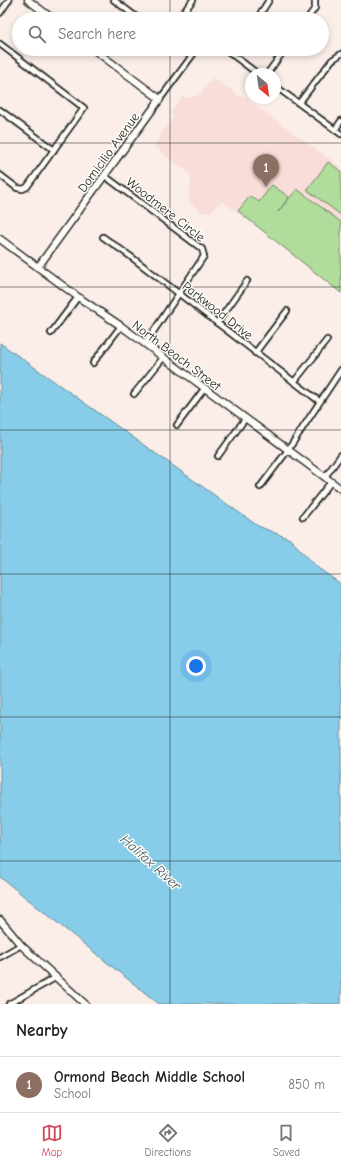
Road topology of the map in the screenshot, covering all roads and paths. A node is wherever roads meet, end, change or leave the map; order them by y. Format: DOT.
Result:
graph roads {
  1 [pos="9,0"];
  2 [pos="28,0"];
  3 [pos="114,0"];
  4 [pos="193,0"];
  5 [pos="269,0"];
  6 [pos="315,0"];
  7 [pos="44,12"];
  8 [pos="130,12"];
  9 [pos="184,12"];
  10 [pos="261,12"];
  11 [pos="311,12"];
  12 [pos="0,13"];
  13 [pos="0,44"];
  14 [pos="12,53"];
  15 [pos="341,54"];
  16 [pos="16,56"];
  17 [pos="102,56"];
  18 [pos="192,56"];
  19 [pos="234,56"];
  20 [pos="278,56"];
  21 [pos="250,68"];
  22 [pos="271,68"];
  23 [pos="281,90"];
  24 [pos="160,99"];
  25 [pos="299,103"];
  26 [pos="0,110"];
  27 [pos="341,121"];
  28 [pos="335,130"];
  29 [pos="341,134"];
  30 [pos="54,150"];
  31 [pos="0,175"];
  32 [pos="104,176"];
  33 [pos="103,237"];
  34 [pos="0,239"];
  35 [pos="38,267"];
  36 [pos="247,281"];
  37 [pos="179,294"];
  38 [pos="78,297"];
  39 [pos="287,311"];
  40 [pos="217,323"];
  41 [pos="121,326"];
  42 [pos="50,333"];
  43 [pos="327,340"];
  44 [pos="145,344"];
  45 [pos="255,353"];
  46 [pos="163,358"];
  47 [pos="94,363"];
  48 [pos="341,370"];
  49 [pos="294,382"];
  50 [pos="204,389"];
  51 [pos="134,394"];
  52 [pos="319,402"];
  53 [pos="245,419"];
  54 [pos="177,425"];
  55 [pos="288,450"];
  56 [pos="341,455"];
  57 [pos="218,456"];
  58 [pos="325,477"];
  59 [pos="331,482"];
  60 [pos="260,487"];
  61 [pos="341,489"];
  62 [pos="303,517"];
  63 [pos="0,920"];
  64 [pos="22,945"];
  65 [pos="0,957"];
  66 [pos="55,978"];
  67 [pos="9,1004"];
  68 [pos="85,1004"];
  1 -- 12 [label="street"];
  2 -- 7 [label="street"];
  3 -- 8 [label="street"];
  4 -- 9 [label="street"];
  5 -- 10 [label="street"];
  6 -- 11 [label="street"];
  13 -- 14 [label="street"];
  15 -- 25 [label="street"];
  16 -- 30 [label="street"];
  17 -- 24 [label="street"];
  18 -- 24 [label="street, Domicilio Avenue"];
  19 -- 21 [label="street"];
  20 -- 22 [label="street"];
  23 -- 25 [label="street"];
  24 -- 32 [label="street, Domicilio Avenue"];
  25 -- 28 [label="street"];
  26 -- 30 [label="street"];
  27 -- 28 [label="street"];
  28 -- 29 [label="street"];
  30 -- 31 [label="street"];
  32 -- 35 [label="street, Domicilio Avenue"];
  32 -- 37 [label="street, Woodmere Circle"];
  33 -- 37 [label="street, Parkwood Drive"];
  34 -- 35 [label="street, North Beach Street"];
  35 -- 38 [label="street, North Beach Street"];
  36 -- 40 [label="street"];
  37 -- 40 [label="street, Parkwood Drive"];
  37 -- 44 [label="street, Woodmere Circle"];
  38 -- 41 [label="street, North Beach Street"];
  38 -- 42 [label="street"];
  39 -- 45 [label="street"];
  40 -- 45 [label="street, Parkwood Drive"];
  41 -- 44 [label="street, North Beach Street"];
  41 -- 47 [label="street"];
  43 -- 49 [label="street"];
  44 -- 46 [label="street, North Beach Street"];
  45 -- 49 [label="street, Parkwood Drive"];
  46 -- 50 [label="street, North Beach Street"];
  46 -- 51 [label="street"];
  48 -- 52 [label="street"];
  49 -- 52 [label="street, Parkwood Drive"];
  50 -- 53 [label="street, North Beach Street"];
  50 -- 54 [label="street"];
  52 -- 55 [label="street"];
  53 -- 55 [label="street, North Beach Street"];
  53 -- 57 [label="street"];
  55 -- 58 [label="street, North Beach Street"];
  55 -- 60 [label="street"];
  56 -- 58 [label="street"];
  58 -- 59 [label="street, North Beach Street"];
  59 -- 61 [label="street, North Beach Street"];
  59 -- 62 [label="street"];
  63 -- 64 [label="street"];
  64 -- 65 [label="street"];
  64 -- 66 [label="street"];
  66 -- 67 [label="street"];
  66 -- 68 [label="street"];
}
